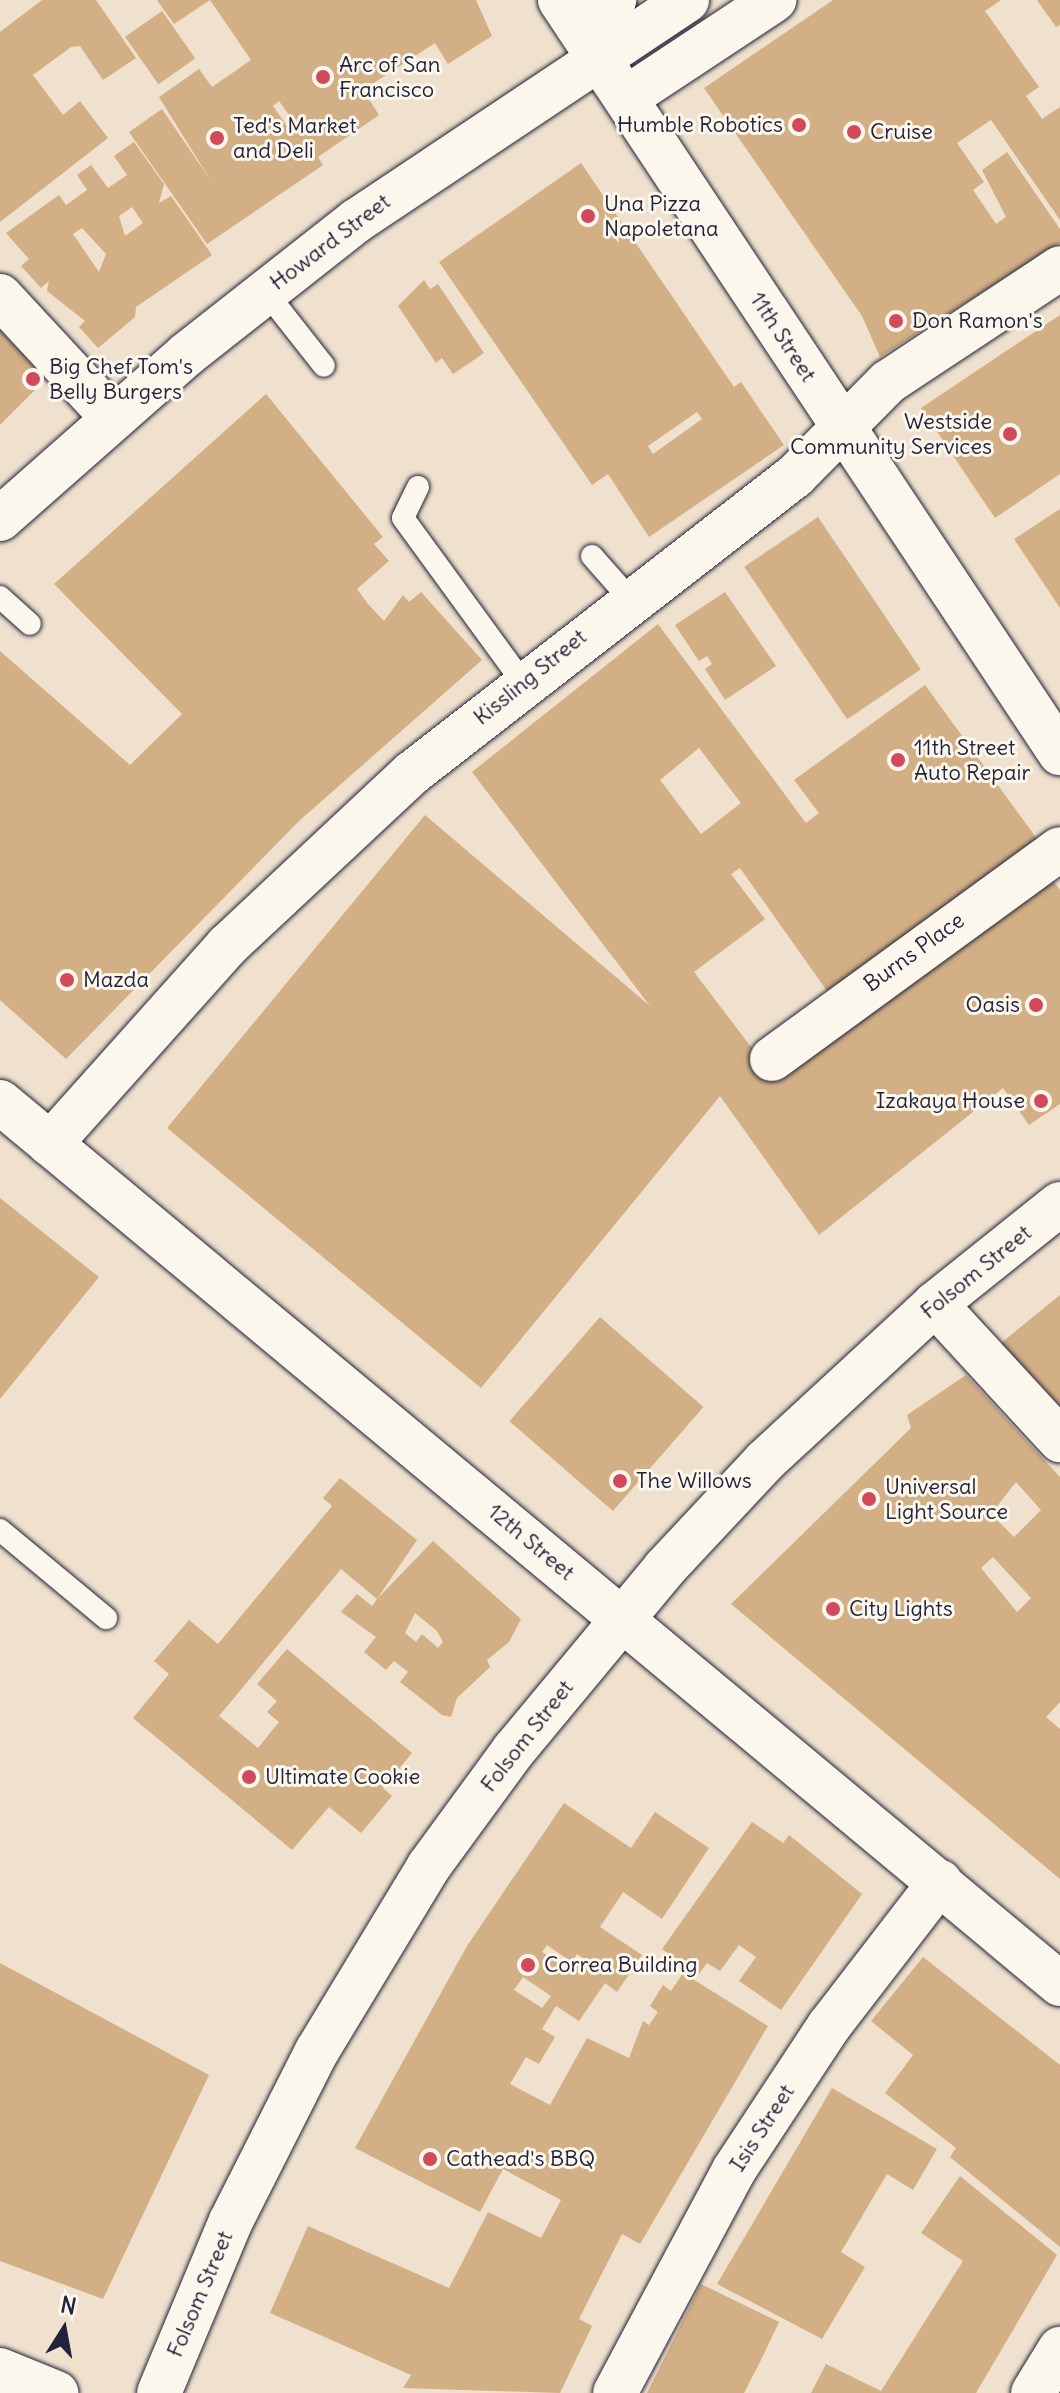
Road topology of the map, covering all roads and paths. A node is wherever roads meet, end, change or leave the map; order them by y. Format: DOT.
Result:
graph roads {
  1 [pos="614,0"];
  2 [pos="687,0"];
  3 [pos="774,0"];
  4 [pos="578,27"];
  5 [pos="626,98"];
  6 [pos="1060,268"];
  7 [pos="265,291"];
  8 [pos="0,296"];
  9 [pos="324,366"];
  10 [pos="113,418"];
  11 [pos="844,429"];
  12 [pos="418,487"];
  13 [pos="0,519"];
  14 [pos="592,556"];
  15 [pos="0,597"];
  16 [pos="629,598"];
  17 [pos="30,624"];
  18 [pos="522,681"];
  19 [pos="1060,753"];
  20 [pos="1060,849"];
  21 [pos="772,1059"];
  22 [pos="0,1102"];
  23 [pos="50,1144"];
  24 [pos="1055,1210"];
  25 [pos="935,1304"];
  26 [pos="1060,1440"];
  27 [pos="0,1530"];
  28 [pos="106,1618"];
  29 [pos="622,1618"];
  30 [pos="940,1882"];
  31 [pos="1060,1984"];
  32 [pos="1060,2349"];
  33 [pos="0,2370"];
  34 [pos="0,2377"];
  35 [pos="57,2393"];
  36 [pos="159,2393"];
  37 [pos="615,2393"];
  38 [pos="1033,2393"];
  1 -- 4 [label="main road"];
  2 -- 4 [label="main road, Howard Street"];
  3 -- 5 [label="main road"];
  4 -- 5 [label="main road, 11th Street"];
  4 -- 7 [label="main road, Howard Street"];
  5 -- 11 [label="main road, 11th Street"];
  6 -- 11 [label="main road, Kissling Street"];
  7 -- 9 [label="lane"];
  7 -- 10 [label="main road, Howard Street"];
  8 -- 10 [label="main road"];
  10 -- 13 [label="main road, Howard Street"];
  11 -- 16 [label="main road, Kissling Street"];
  11 -- 19 [label="main road, 11th Street"];
  12 -- 18 [label="lane"];
  14 -- 16 [label="lane"];
  15 -- 17 [label="lane"];
  16 -- 18 [label="main road, Kissling Street"];
  18 -- 23 [label="main road, Kissling Street"];
  20 -- 21 [label="main road, Burns Place"];
  22 -- 23 [label="main road, 12th Street"];
  23 -- 29 [label="main road, 12th Street"];
  24 -- 25 [label="main road, Folsom Street"];
  25 -- 26 [label="main road"];
  25 -- 29 [label="main road, Folsom Street"];
  27 -- 28 [label="lane"];
  29 -- 30 [label="main road, 12th Street"];
  29 -- 36 [label="main road, Folsom Street"];
  30 -- 31 [label="main road, 12th Street"];
  30 -- 37 [label="main road, Isis Street"];
  32 -- 38 [label="main road"];
  33 -- 35 [label="main road, bridge"];
  34 -- 35 [label="main road"];
}
